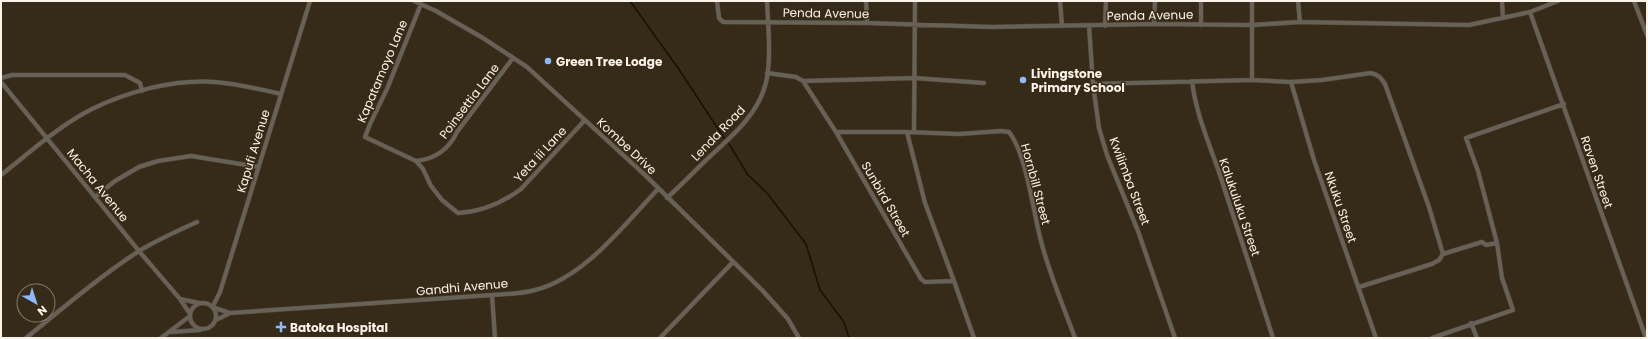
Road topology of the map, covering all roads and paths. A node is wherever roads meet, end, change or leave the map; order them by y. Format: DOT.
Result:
graph roads {
  1 [pos="310,1"];
  2 [pos="414,1"];
  3 [pos="716,1"];
  4 [pos="767,1"];
  5 [pos="866,1"];
  6 [pos="915,1"];
  7 [pos="1060,1"];
  8 [pos="1106,1"];
  9 [pos="1154,1"];
  10 [pos="1201,1"];
  11 [pos="1252,1"];
  12 [pos="1298,1"];
  13 [pos="1502,1"];
  14 [pos="1558,1"];
  15 [pos="1634,1"];
  16 [pos="421,4"];
  17 [pos="1530,12"];
  18 [pos="1503,18"];
  19 [pos="768,22"];
  20 [pos="1300,22"];
  21 [pos="867,23"];
  22 [pos="1154,24"];
  23 [pos="914,25"];
  24 [pos="1062,25"];
  25 [pos="1201,25"];
  26 [pos="1252,25"];
  27 [pos="1089,26"];
  28 [pos="1106,26"];
  29 [pos="1647,35"];
  30 [pos="513,58"];
  31 [pos="767,73"];
  32 [pos="1,78"];
  33 [pos="914,78"];
  34 [pos="1252,80"];
  35 [pos="803,81"];
  36 [pos="1192,81"];
  37 [pos="1,82"];
  38 [pos="1291,82"];
  39 [pos="984,83"];
  40 [pos="1094,84"];
  41 [pos="142,91"];
  42 [pos="281,94"];
  43 [pos="1564,104"];
  44 [pos="585,120"];
  45 [pos="836,132"];
  46 [pos="907,132"];
  47 [pos="914,132"];
  48 [pos="47,138"];
  49 [pos="416,161"];
  50 [pos="259,167"];
  51 [pos="1,175"];
  52 [pos="658,189"];
  53 [pos="95,197"];
  54 [pos="667,198"];
  55 [pos="197,222"];
  56 [pos="1497,244"];
  57 [pos="139,251"];
  58 [pos="1443,254"];
  59 [pos="733,262"];
  60 [pos="954,281"];
  61 [pos="1358,287"];
  62 [pos="492,295"];
  63 [pos="180,299"];
  64 [pos="198,303"];
  65 [pos="214,307"];
  66 [pos="230,313"];
  67 [pos="190,315"];
  68 [pos="216,320"];
  69 [pos="1471,323"];
  70 [pos="204,329"];
  71 [pos="171,332"];
  72 [pos="26,338"];
  73 [pos="161,338"];
  74 [pos="495,338"];
  75 [pos="660,338"];
  76 [pos="799,338"];
  77 [pos="974,338"];
  78 [pos="1075,338"];
  79 [pos="1175,338"];
  80 [pos="1273,338"];
  81 [pos="1376,338"];
  82 [pos="1432,338"];
  83 [pos="1477,338"];
  84 [pos="1646,338"];
  1 -- 42 [label="street, Kapufi Avenue"];
  2 -- 16 [label="street, Kombe Drive"];
  3 -- 19 [label="street, Penda Avenue"];
  4 -- 19 [label="street, Lenda Road"];
  5 -- 21 [label="street"];
  6 -- 23 [label="street"];
  7 -- 24 [label="street"];
  8 -- 28 [label="street"];
  9 -- 22 [label="street"];
  10 -- 25 [label="street"];
  11 -- 26 [label="street"];
  12 -- 20 [label="street"];
  13 -- 18 [label="street"];
  14 -- 17 [label="street, Penda Avenue"];
  15 -- 29 [label="street"];
  16 -- 30 [label="street, Kombe Drive"];
  16 -- 49 [label="street, Kapatamoyo Lane"];
  17 -- 18 [label="street, Penda Avenue"];
  17 -- 43 [label="street, Raven Street"];
  18 -- 20 [label="street, Penda Avenue"];
  19 -- 21 [label="street, Penda Avenue"];
  19 -- 31 [label="street, Lenda Road"];
  20 -- 26 [label="street, Penda Avenue"];
  21 -- 23 [label="street, Penda Avenue"];
  22 -- 25 [label="street, Penda Avenue"];
  22 -- 28 [label="street, Penda Avenue"];
  23 -- 24 [label="street, Penda Avenue"];
  23 -- 33 [label="street"];
  24 -- 27 [label="street, Penda Avenue"];
  25 -- 26 [label="street, Penda Avenue"];
  26 -- 34 [label="street"];
  27 -- 28 [label="street, Penda Avenue"];
  27 -- 40 [label="street, Kwilimba Street"];
  30 -- 44 [label="street, Kombe Drive"];
  30 -- 49 [label="street, Poinsettia Lane"];
  31 -- 35 [label="street"];
  31 -- 54 [label="street, Lenda Road"];
  32 -- 41 [label="street"];
  33 -- 35 [label="street"];
  33 -- 39 [label="street"];
  33 -- 47 [label="street"];
  34 -- 36 [label="street"];
  34 -- 38 [label="street"];
  35 -- 45 [label="street, Sunbird Street"];
  36 -- 40 [label="street"];
  36 -- 80 [label="street, Kalukuluku Street"];
  37 -- 48 [label="street, Macha Avenue"];
  38 -- 58 [label="street"];
  38 -- 61 [label="street, Nkuku Street"];
  40 -- 79 [label="street, Kwilimba Street"];
  41 -- 42 [label="street"];
  41 -- 48 [label="street"];
  42 -- 50 [label="street, Kapufi Avenue"];
  43 -- 56 [label="street"];
  43 -- 84 [label="street, Raven Street"];
  44 -- 49 [label="street, Yeta iii Lane"];
  44 -- 52 [label="street, Kombe Drive"];
  45 -- 46 [label="street, Hornbill Street"];
  45 -- 60 [label="street, Sunbird Street"];
  46 -- 47 [label="street, Hornbill Street"];
  46 -- 60 [label="street"];
  47 -- 78 [label="street, Hornbill Street"];
  48 -- 51 [label="street"];
  48 -- 53 [label="street, Macha Avenue"];
  50 -- 53 [label="street"];
  50 -- 65 [label="street, Kapufi Avenue"];
  52 -- 54 [label="street, Kombe Drive"];
  52 -- 62 [label="street, Gandhi Avenue"];
  53 -- 57 [label="street, Macha Avenue"];
  54 -- 59 [label="street, Kombe Drive"];
  55 -- 57 [label="street"];
  56 -- 58 [label="street"];
  56 -- 69 [label="street"];
  57 -- 63 [label="street, Macha Avenue"];
  57 -- 72 [label="street"];
  58 -- 61 [label="street"];
  59 -- 75 [label="street"];
  59 -- 76 [label="street, Kombe Drive"];
  60 -- 77 [label="street"];
  61 -- 81 [label="street, Nkuku Street"];
  62 -- 66 [label="street, Gandhi Avenue"];
  62 -- 74 [label="street"];
  63 -- 64 [label="street"];
  63 -- 67 [label="street, Macha Avenue"];
  64 -- 65 [label="street"];
  64 -- 67 [label="street"];
  65 -- 66 [label="street, Gandhi Avenue"];
  65 -- 68 [label="street"];
  66 -- 68 [label="street, Gandhi Avenue"];
  67 -- 70 [label="street"];
  67 -- 71 [label="street"];
  68 -- 70 [label="street"];
  69 -- 82 [label="street"];
  69 -- 83 [label="street"];
  70 -- 71 [label="street"];
  71 -- 73 [label="street"];
}
